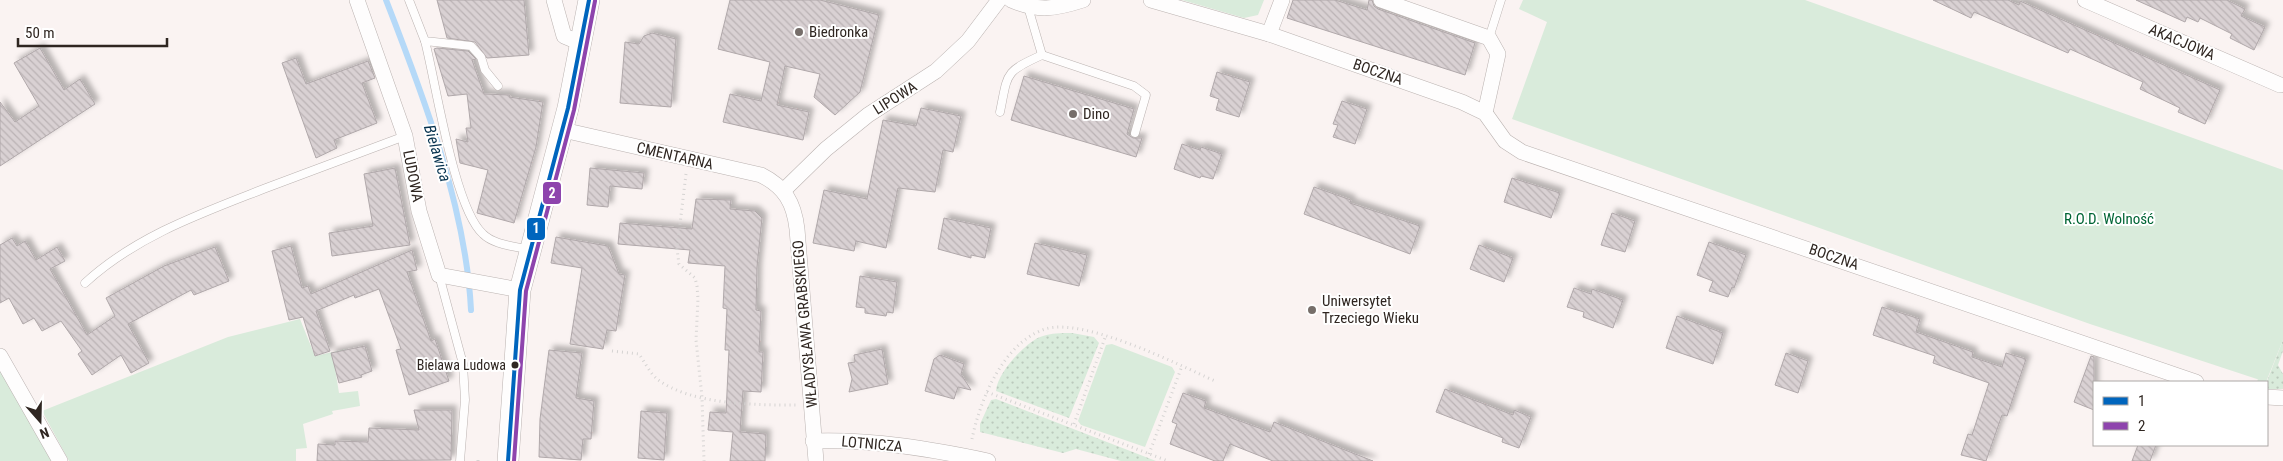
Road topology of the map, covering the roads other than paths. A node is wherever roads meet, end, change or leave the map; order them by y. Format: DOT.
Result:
graph roads {
  1 [pos="357,0"];
  2 [pos="409,0"];
  3 [pos="554,0"];
  4 [pos="588,0"];
  5 [pos="999,0"];
  6 [pos="1011,0"];
  7 [pos="1083,0"];
  8 [pos="1151,0"];
  9 [pos="1282,0"];
  10 [pos="1380,0"];
  11 [pos="1501,0"];
  12 [pos="2085,0"];
  13 [pos="1028,8"];
  14 [pos="1270,34"];
  15 [pos="1489,38"];
  16 [pos="425,41"];
  17 [pos="581,43"];
  18 [pos="1042,55"];
  19 [pos="2280,85"];
  20 [pos="498,86"];
  21 [pos="1000,112"];
  22 [pos="1486,113"];
  23 [pos="562,130"];
  24 [pos="1135,133"];
  25 [pos="405,136"];
  26 [pos="784,190"];
  27 [pos="530,250"];
  28 [pos="439,276"];
  29 [pos="85,283"];
  30 [pos="520,290"];
  31 [pos="0,356"];
  32 [pos="2193,381"];
  33 [pos="2268,397"];
  34 [pos="2283,398"];
  35 [pos="814,440"];
  36 [pos="60,461"];
  37 [pos="460,461"];
  38 [pos="508,461"];
  39 [pos="816,461"];
  40 [pos="988,461"];
  1 -- 25 [label="street, LUDOWA"];
  2 -- 16 [label="lane"];
  3 -- 17 [label="street"];
  4 -- 17 [label="main road"];
  5 -- 26 [label="street, LIPOWA"];
  6 -- 13 [label="street"];
  7 -- 13 [label="street"];
  8 -- 14 [label="street, BOCZNA"];
  9 -- 14 [label="street"];
  10 -- 15 [label="street"];
  11 -- 15 [label="lane"];
  12 -- 19 [label="street, AKACJOWA"];
  13 -- 18 [label="lane"];
  14 -- 22 [label="street, BOCZNA"];
  15 -- 22 [label="street"];
  16 -- 20 [label="lane"];
  16 -- 27 [label="lane"];
  17 -- 23 [label="main road"];
  18 -- 21 [label="lane"];
  18 -- 24 [label="lane"];
  22 -- 32 [label="street, BOCZNA"];
  23 -- 26 [label="street, CMENTARNA"];
  23 -- 27 [label="main road"];
  25 -- 28 [label="street, LUDOWA"];
  25 -- 29 [label="lane"];
  26 -- 35 [label="street, WŁADYSŁAWA GRABSKIEGO"];
  27 -- 30 [label="main road"];
  28 -- 30 [label="street"];
  28 -- 37 [label="lane"];
  30 -- 38 [label="main road"];
  31 -- 36 [label="street"];
  33 -- 34 [label="street"];
  35 -- 39 [label="street, WŁADYSŁAWA GRABSKIEGO"];
  35 -- 40 [label="street, LOTNICZA"];
}
